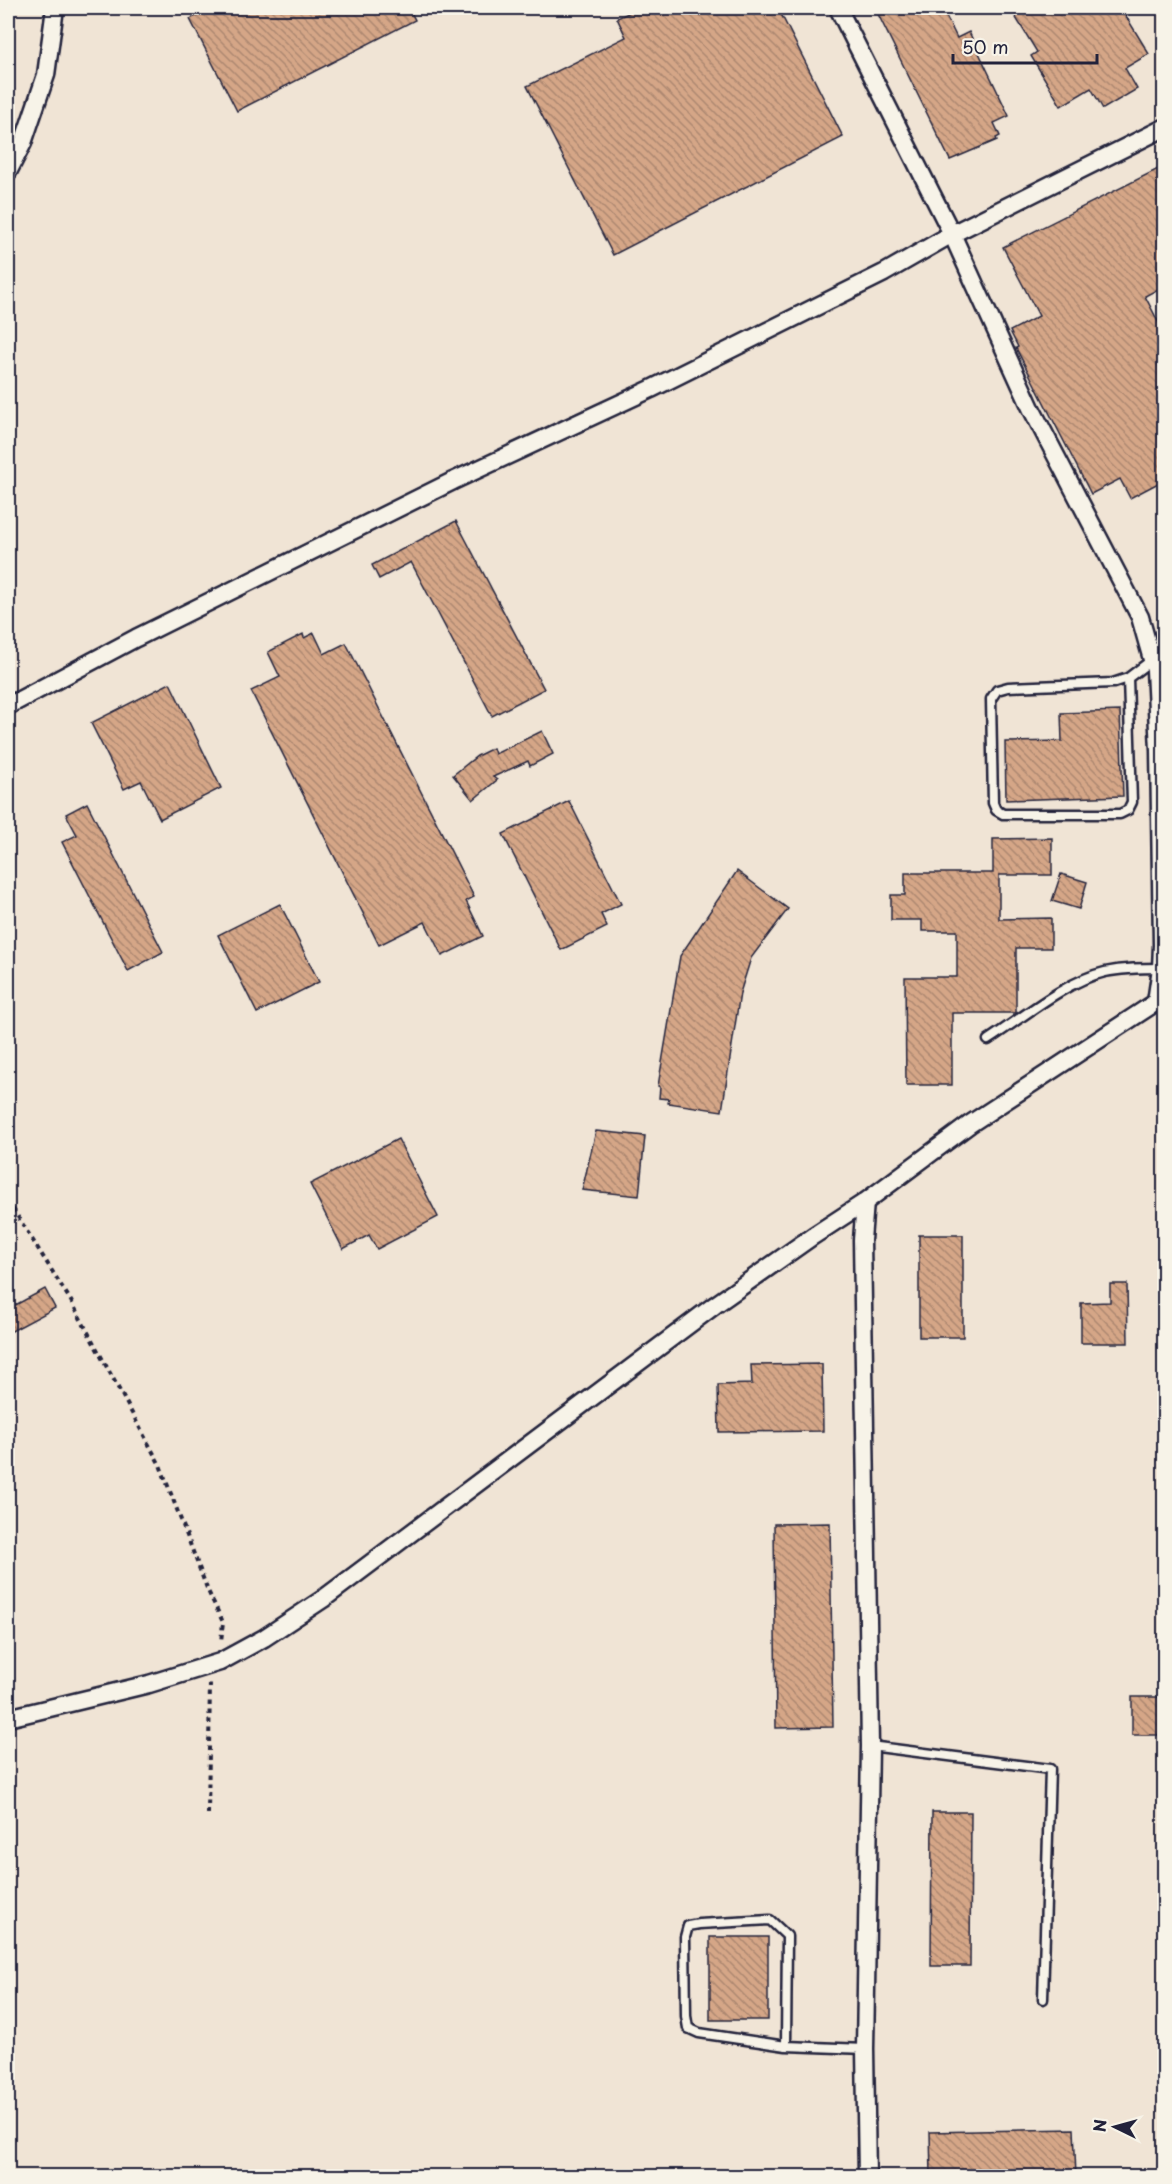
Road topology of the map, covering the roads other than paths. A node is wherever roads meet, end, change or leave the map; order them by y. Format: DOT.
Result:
graph roads {
  1 [pos="55,8"];
  2 [pos="838,8"];
  3 [pos="1164,128"];
  4 [pos="8,172"];
  5 [pos="952,234"];
  6 [pos="1153,659"];
  7 [pos="1128,678"];
  8 [pos="8,706"];
  9 [pos="1161,968"];
  10 [pos="1160,1000"];
  11 [pos="988,1040"];
  12 [pos="865,1202"];
  13 [pos="8,1718"];
  14 [pos="870,1746"];
  15 [pos="1043,1999"];
  16 [pos="786,2046"];
  17 [pos="865,2049"];
  18 [pos="867,2176"];
  1 -- 4 [label="street"];
  2 -- 5 [label="street"];
  3 -- 5 [label="street"];
  5 -- 6 [label="street"];
  5 -- 8 [label="street"];
  6 -- 7 [label="lane"];
  6 -- 9 [label="street"];
  7 -- 7 [label="lane"];
  9 -- 10 [label="street"];
  9 -- 11 [label="lane"];
  10 -- 12 [label="street"];
  12 -- 13 [label="street"];
  12 -- 14 [label="street"];
  14 -- 15 [label="lane"];
  14 -- 17 [label="street"];
  16 -- 16 [label="lane"];
  16 -- 17 [label="lane"];
  17 -- 18 [label="street"];
}
